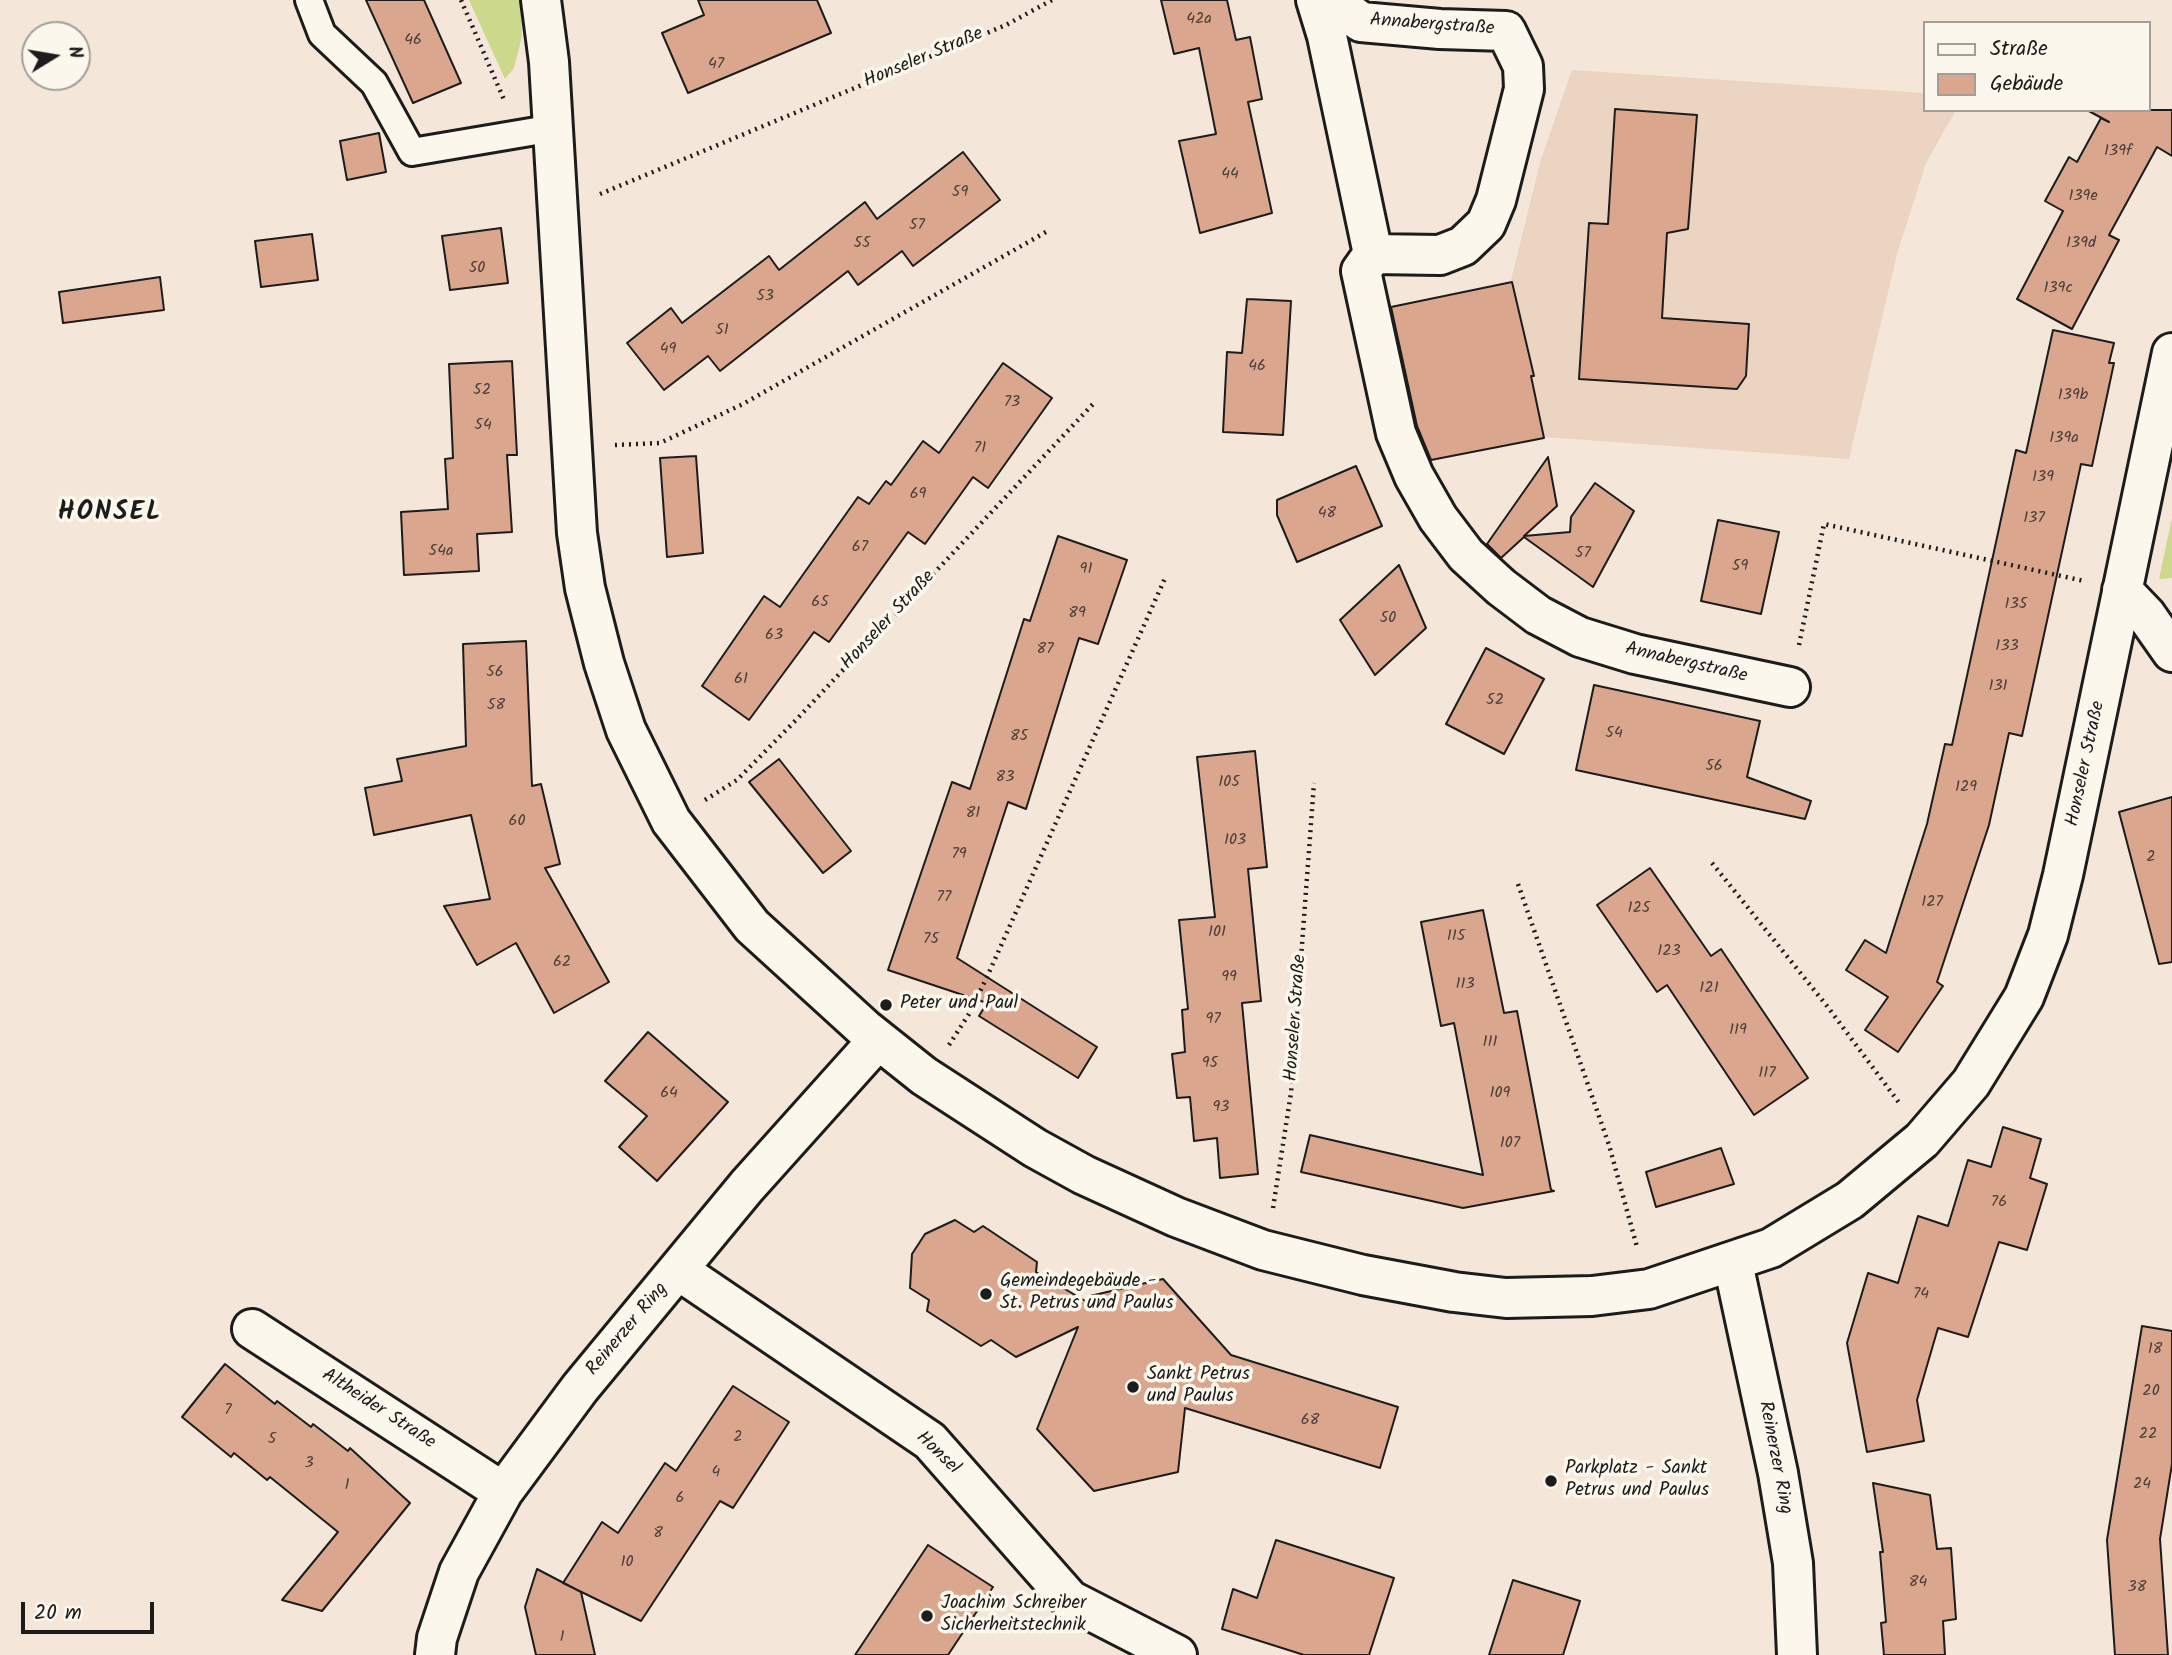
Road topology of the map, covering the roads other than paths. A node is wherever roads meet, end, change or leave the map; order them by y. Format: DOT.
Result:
graph roads {
  1 [pos="309,0"];
  2 [pos="541,0"];
  3 [pos="1317,0"];
  4 [pos="1332,0"];
  5 [pos="554,128"];
  6 [pos="1373,254"];
  7 [pos="2172,354"];
  8 [pos="2122,590"];
  9 [pos="2172,652"];
  10 [pos="1790,687"];
  11 [pos="878,1040"];
  12 [pos="1733,1263"];
  13 [pos="678,1270"];
  14 [pos="252,1329"];
  15 [pos="503,1492"];
  16 [pos="435,1655"];
  17 [pos="1177,1655"];
  18 [pos="1797,1655"];
  1 -- 5 [label="lane"];
  2 -- 5 [label="street, Honseler Straße"];
  3 -- 6 [label="street, Annabergstraße"];
  4 -- 6 [label="street, Annabergstraße"];
  5 -- 11 [label="street, Honseler Straße"];
  6 -- 10 [label="street, Annabergstraße"];
  7 -- 8 [label="street, Honseler Straße"];
  8 -- 9 [label="street"];
  8 -- 12 [label="street, Honseler Straße"];
  11 -- 12 [label="street, Honseler Straße"];
  11 -- 13 [label="street, Reinerzer Ring"];
  12 -- 18 [label="street, Reinerzer Ring"];
  13 -- 15 [label="street, Reinerzer Ring"];
  13 -- 17 [label="street, Honsel"];
  14 -- 15 [label="street, Altheider Straße"];
  15 -- 16 [label="street, Reinerzer Ring"];
}
